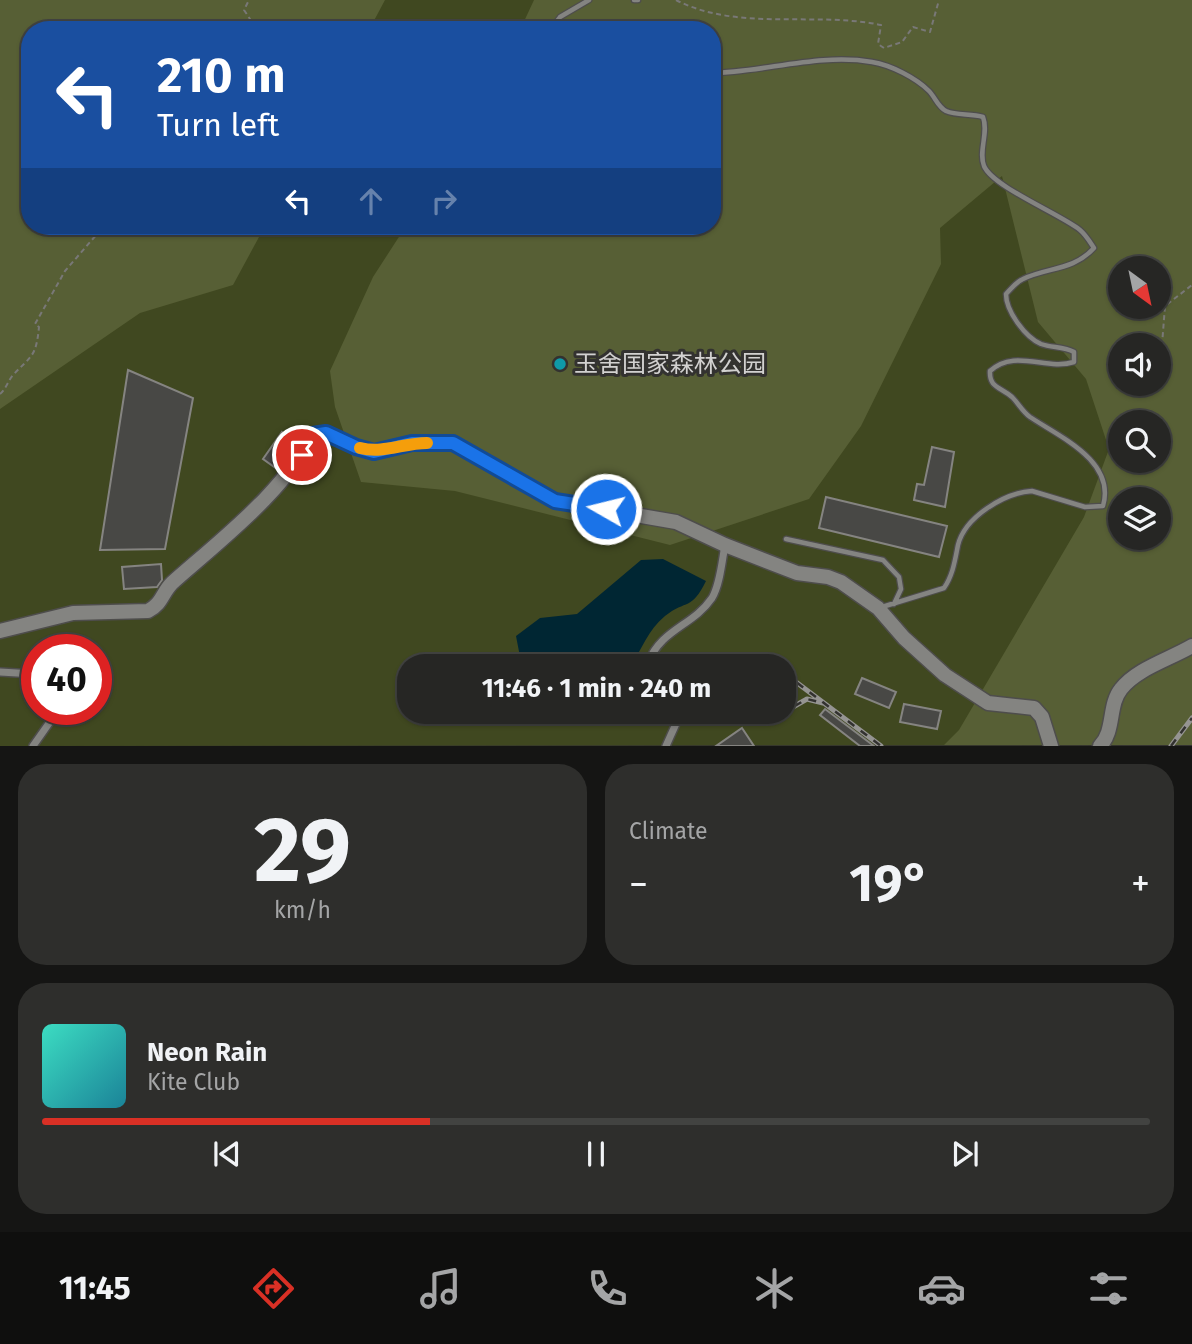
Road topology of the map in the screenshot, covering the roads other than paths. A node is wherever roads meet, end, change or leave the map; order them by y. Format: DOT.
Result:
graph roads {
  1 [pos="589,0"];
  2 [pos="557,21"];
  3 [pos="721,73"];
  4 [pos="786,539"];
  5 [pos="725,545"];
  6 [pos="894,605"];
  7 [pos="878,608"];
  8 [pos="0,631"];
  9 [pos="1192,646"];
  10 [pos="651,654"];
  11 [pos="0,672"];
  12 [pos="21,673"];
  13 [pos="676,724"];
  14 [pos="48,725"];
  15 [pos="33,746"];
  16 [pos="666,746"];
  17 [pos="1051,746"];
  18 [pos="1100,746"];
  1 -- 2 [label="lane"];
  3 -- 6 [label="lane"];
  4 -- 6 [label="lane"];
  5 -- 7 [label="street"];
  5 -- 8 [label="street"];
  5 -- 10 [label="street"];
  6 -- 7 [label="lane"];
  7 -- 17 [label="street"];
  9 -- 18 [label="street"];
  11 -- 12 [label="street"];
  13 -- 16 [label="street"];
  14 -- 15 [label="street"];
}
